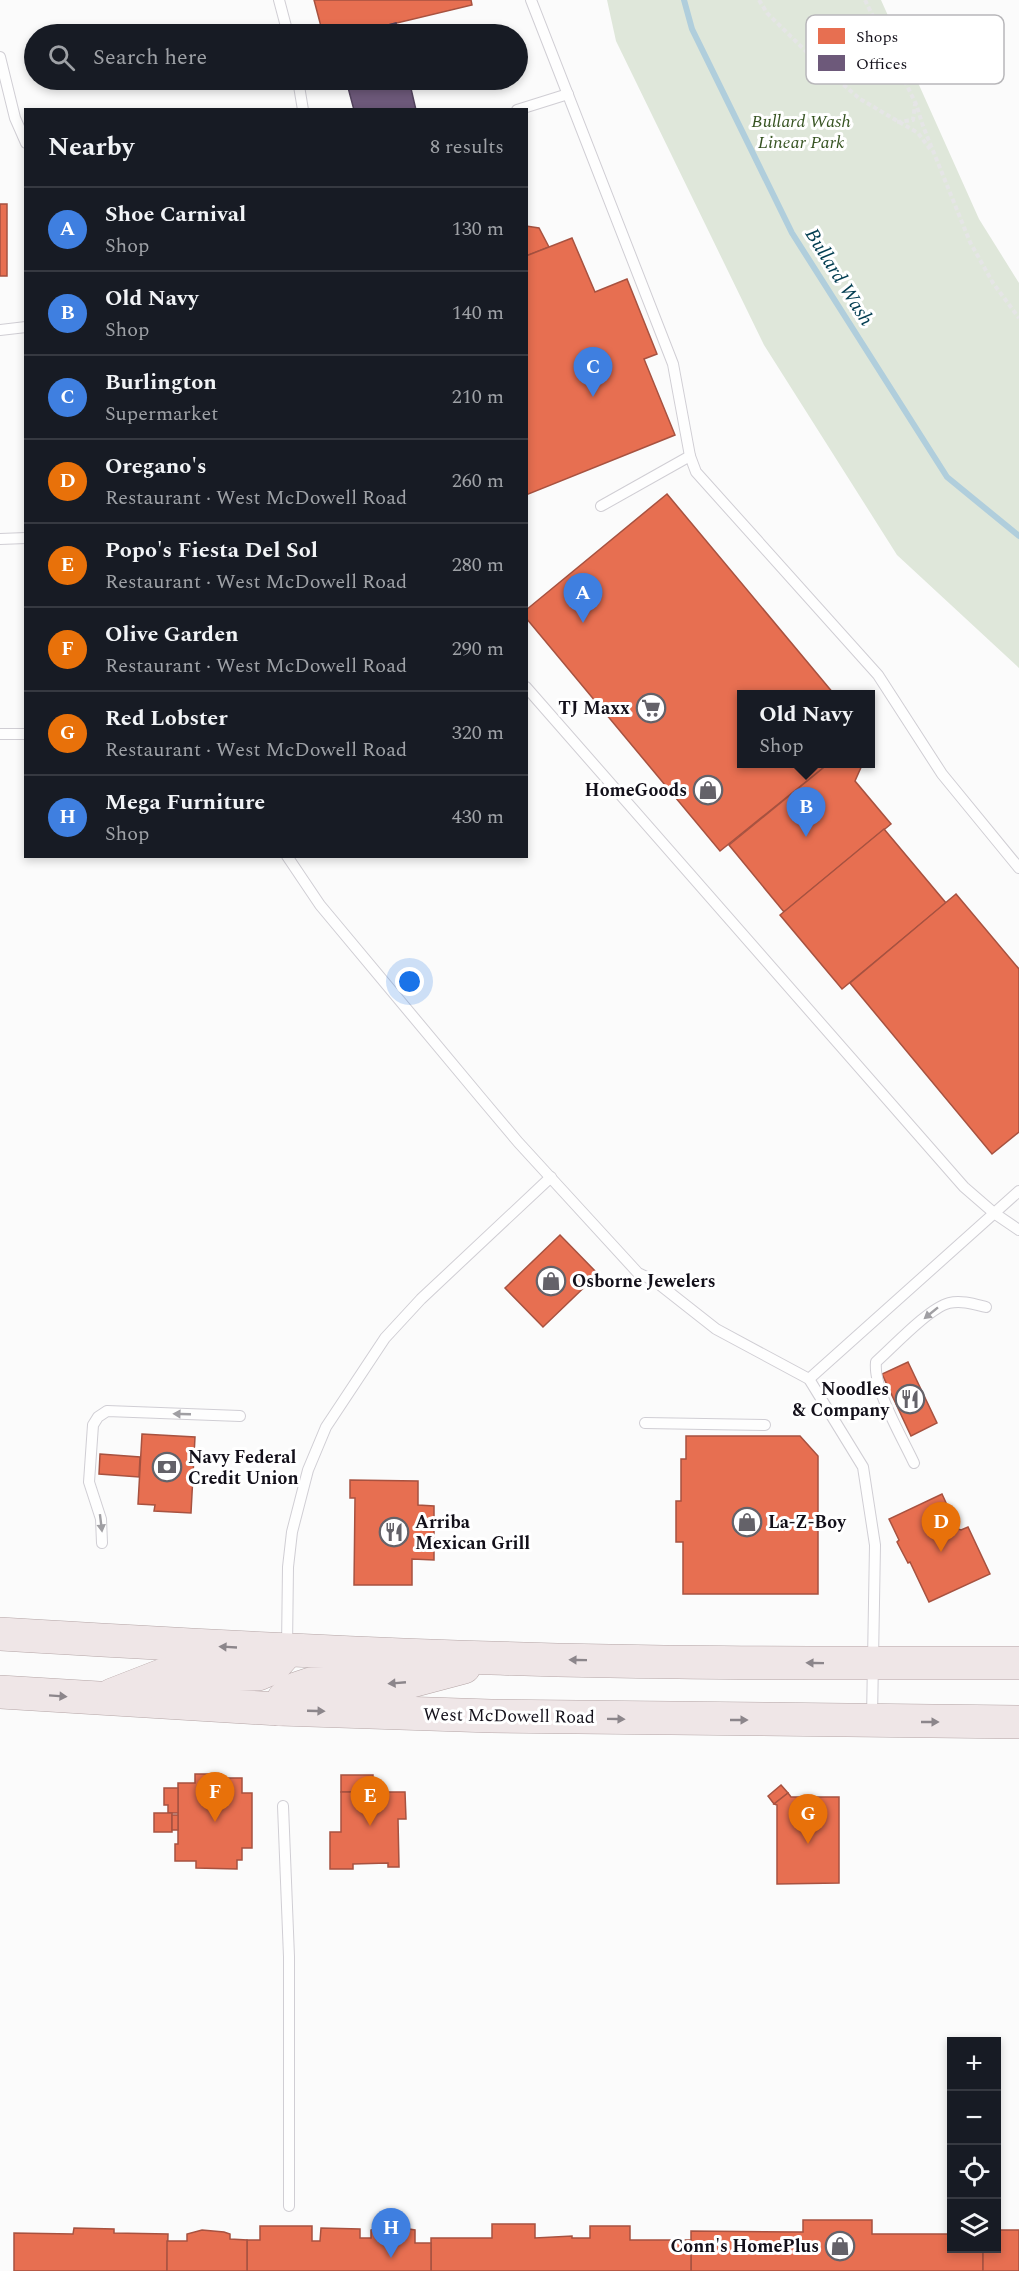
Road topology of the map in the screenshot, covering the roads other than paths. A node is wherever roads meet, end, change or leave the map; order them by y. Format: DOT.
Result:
graph roads {
  1 [pos="279,0"];
  2 [pos="531,0"];
  3 [pos="285,24"];
  4 [pos="0,57"];
  5 [pos="300,90"];
  6 [pos="568,94"];
  7 [pos="303,108"];
  8 [pos="523,108"];
  9 [pos="24,138"];
  10 [pos="24,327"];
  11 [pos="0,330"];
  12 [pos="690,456"];
  13 [pos="601,506"];
  14 [pos="24,538"];
  15 [pos="0,539"];
  16 [pos="528,689"];
  17 [pos="0,734"];
  18 [pos="24,734"];
  19 [pos="288,858"];
  20 [pos="1019,868"];
  21 [pos="551,1177"];
  22 [pos="1019,1191"];
  23 [pos="994,1213"];
  24 [pos="1019,1230"];
  25 [pos="986,1307"];
  26 [pos="809,1379"];
  27 [pos="240,1416"];
  28 [pos="645,1423"];
  29 [pos="765,1425"];
  30 [pos="914,1463"];
  31 [pos="102,1543"];
  32 [pos="0,1634"];
  33 [pos="286,1651"];
  34 [pos="494,1658"];
  35 [pos="874,1663"];
  36 [pos="1019,1663"];
  37 [pos="0,1692"];
  38 [pos="102,1699"];
  39 [pos="279,1709"];
  40 [pos="872,1722"];
  41 [pos="1019,1722"];
  42 [pos="283,1806"];
  43 [pos="289,2206"];
  1 -- 3 [label="lane"];
  2 -- 6 [label="lane"];
  4 -- 9 [label="lane"];
  5 -- 7 [label="lane"];
  6 -- 8 [label="lane"];
  6 -- 12 [label="lane"];
  10 -- 11 [label="lane"];
  12 -- 13 [label="lane"];
  12 -- 20 [label="lane"];
  14 -- 15 [label="lane"];
  16 -- 23 [label="lane"];
  17 -- 18 [label="lane"];
  19 -- 21 [label="lane"];
  21 -- 26 [label="lane"];
  21 -- 33 [label="lane"];
  22 -- 23 [label="lane"];
  23 -- 24 [label="lane"];
  23 -- 26 [label="lane"];
  25 -- 30 [label="lane, one-way"];
  26 -- 35 [label="lane"];
  27 -- 31 [label="lane, one-way"];
  28 -- 29 [label="lane"];
  33 -- 32 [label="main road, one-way"];
  33 -- 34 [label="main road"];
  33 -- 38 [label="main road"];
  35 -- 34 [label="main road, one-way"];
  34 -- 39 [label="main road, one-way"];
  35 -- 36 [label="main road"];
  35 -- 40 [label="lane"];
  37 -- 38 [label="main road, West McDowell Road, one-way"];
  38 -- 39 [label="main road, West McDowell Road"];
  39 -- 40 [label="main road, West McDowell Road, one-way"];
  40 -- 41 [label="main road, West McDowell Road, one-way"];
  42 -- 43 [label="lane"];
}
